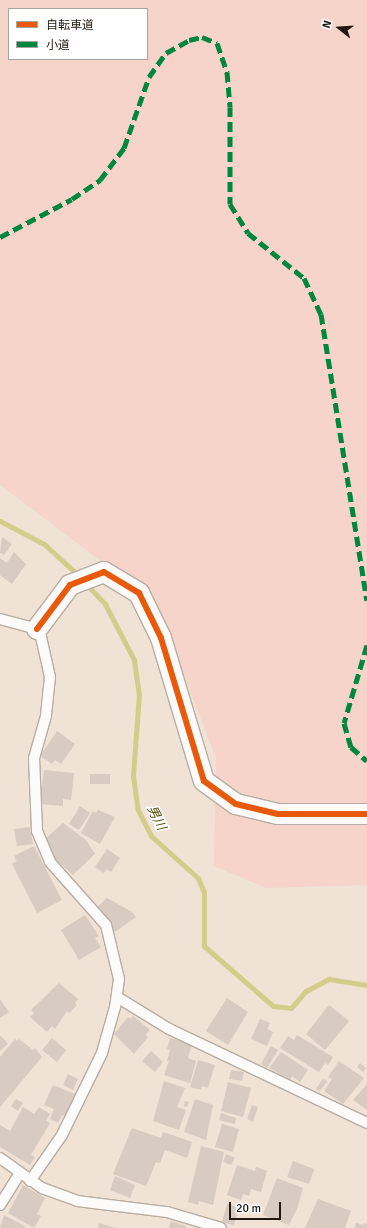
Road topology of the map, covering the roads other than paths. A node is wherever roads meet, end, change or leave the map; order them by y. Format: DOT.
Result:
graph roads {
  1 [pos="0,619"];
  2 [pos="37,629"];
  3 [pos="367,814"];
  4 [pos="117,997"];
  5 [pos="367,1123"];
  6 [pos="0,1158"];
  7 [pos="20,1173"];
  8 [pos="30,1181"];
  9 [pos="0,1204"];
  10 [pos="221,1228"];
  1 -- 2 [label="lane"];
  2 -- 3 [label="street"];
  2 -- 4 [label="lane"];
  4 -- 5 [label="lane"];
  4 -- 8 [label="lane"];
  6 -- 7 [label="lane"];
  7 -- 8 [label="lane"];
  7 -- 9 [label="lane"];
  8 -- 10 [label="lane"];
}
